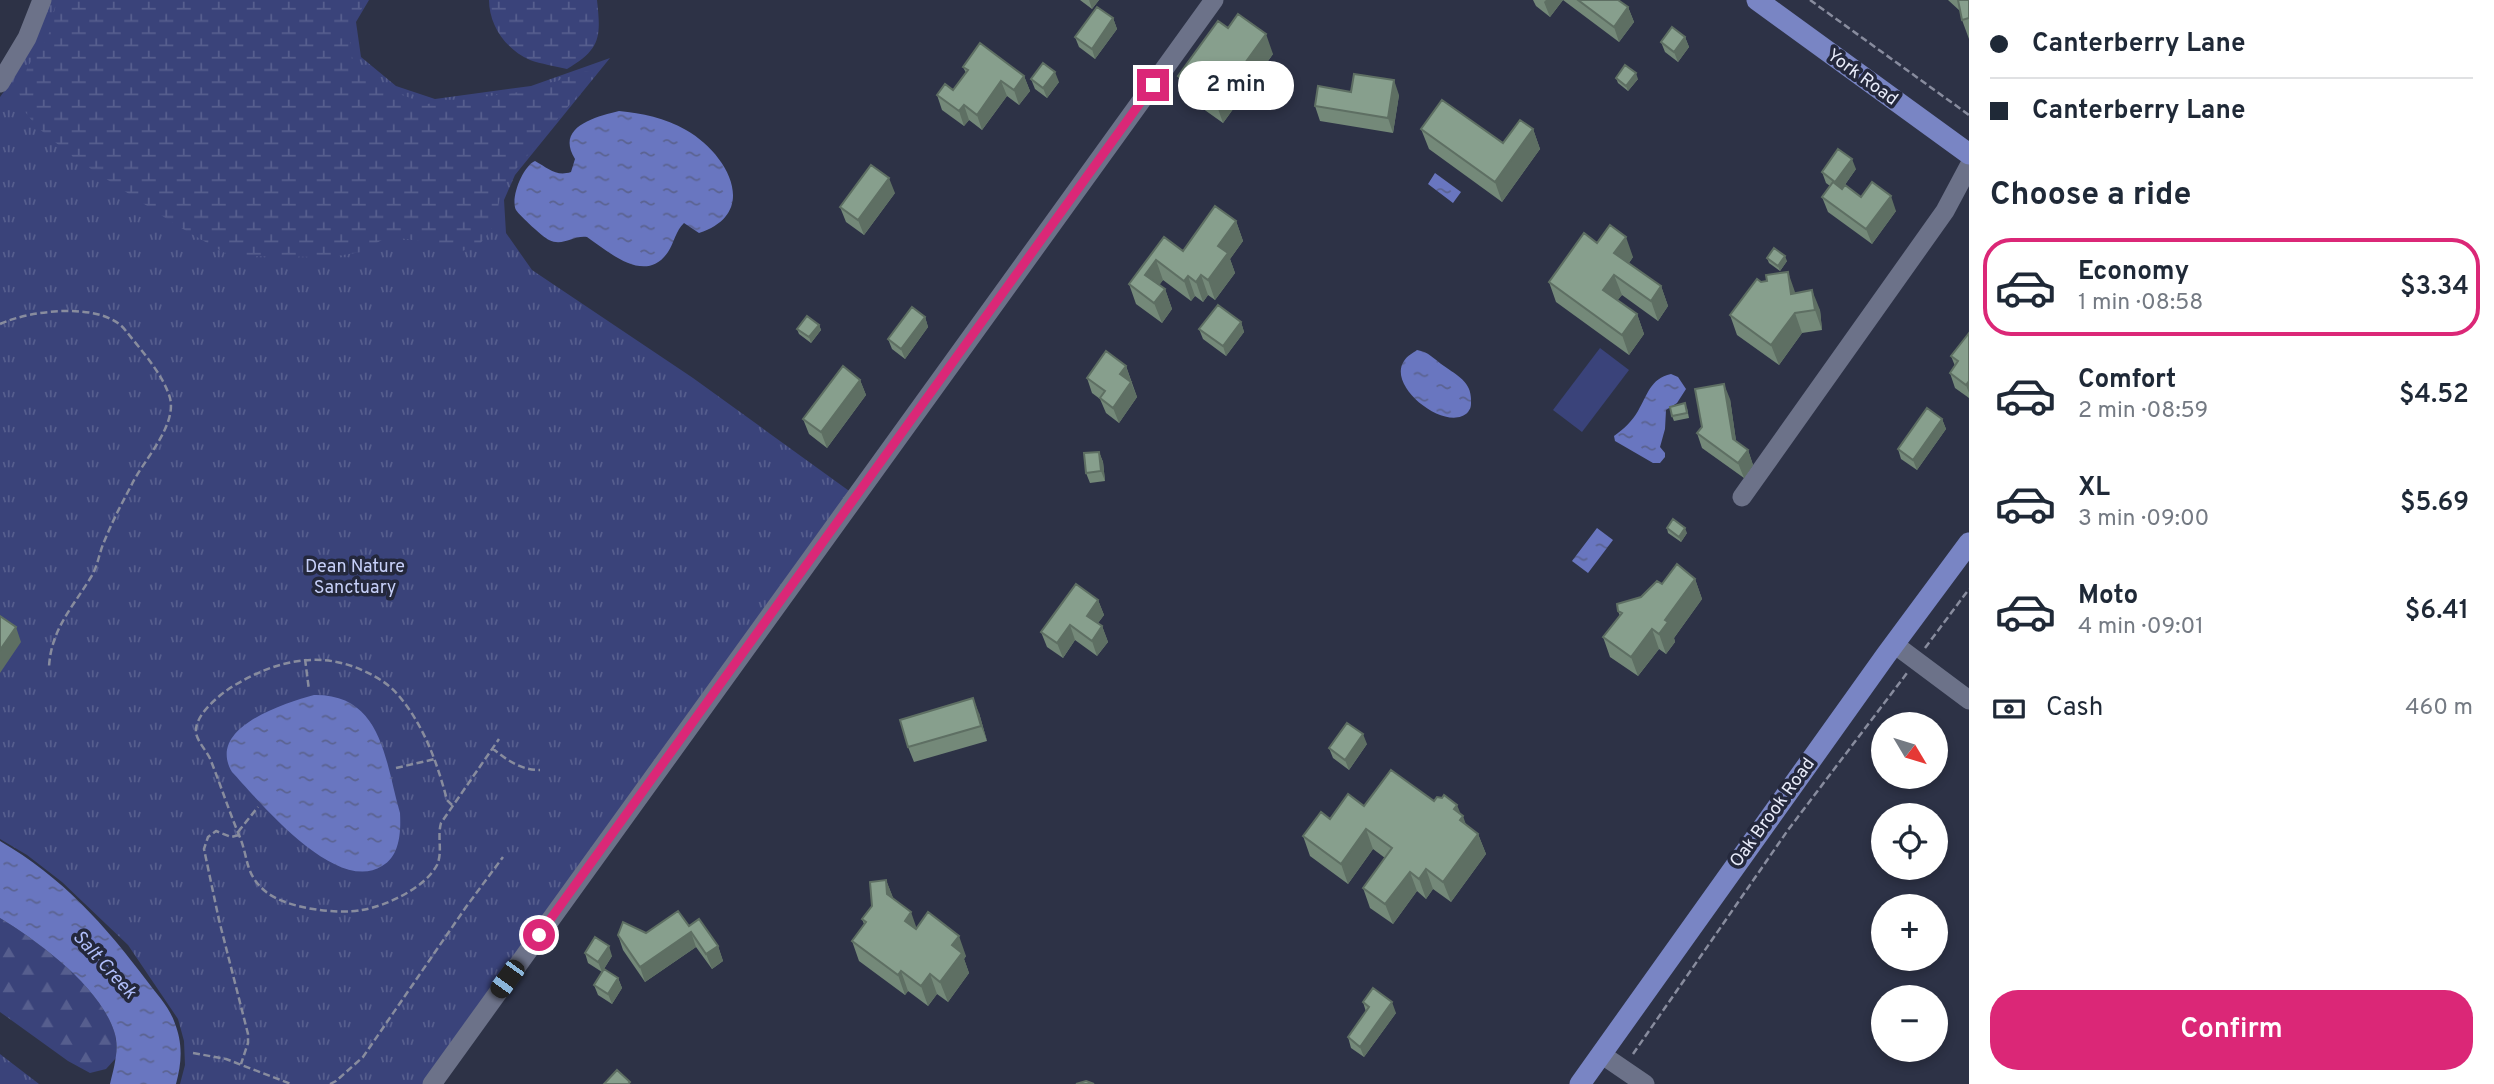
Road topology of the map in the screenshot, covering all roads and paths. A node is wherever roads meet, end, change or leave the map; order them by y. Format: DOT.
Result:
graph roads {
  1 [pos="42,0"];
  2 [pos="1214,0"];
  3 [pos="1757,0"];
  4 [pos="1810,0"];
  5 [pos="0,83"];
  6 [pos="1969,115"];
  7 [pos="1969,154"];
  8 [pos="1969,166"];
  9 [pos="0,324"];
  10 [pos="1742,497"];
  11 [pos="1969,543"];
  12 [pos="1969,589"];
  13 [pos="1894,644"];
  14 [pos="305,659"];
  15 [pos="1916,660"];
  16 [pos="49,667"];
  17 [pos="309,690"];
  18 [pos="1969,701"];
  19 [pos="499,739"];
  20 [pos="492,748"];
  21 [pos="435,759"];
  22 [pos="396,768"];
  23 [pos="540,770"];
  24 [pos="452,805"];
  25 [pos="258,807"];
  26 [pos="239,834"];
  27 [pos="503,857"];
  28 [pos="193,1053"];
  29 [pos="1601,1054"];
  30 [pos="1633,1055"];
  31 [pos="241,1065"];
  32 [pos="291,1084"];
  33 [pos="330,1084"];
  34 [pos="432,1084"];
  35 [pos="1580,1084"];
  36 [pos="1645,1084"];
  1 -- 5 [label="street"];
  2 -- 34 [label="street"];
  3 -- 7 [label="main road, York Road"];
  4 -- 6 [label="path"];
  8 -- 10 [label="street"];
  9 -- 16 [label="path"];
  11 -- 13 [label="main road, Oak Brook Road"];
  12 -- 15 [label="path"];
  13 -- 15 [label="street"];
  13 -- 29 [label="main road, Oak Brook Road"];
  14 -- 17 [label="path"];
  14 -- 21 [label="path"];
  14 -- 26 [label="path"];
  15 -- 18 [label="street"];
  15 -- 30 [label="path"];
  19 -- 20 [label="path"];
  20 -- 23 [label="path"];
  20 -- 24 [label="path"];
  21 -- 22 [label="path"];
  21 -- 24 [label="path"];
  24 -- 26 [label="path"];
  25 -- 26 [label="path"];
  26 -- 31 [label="path"];
  27 -- 33 [label="path"];
  28 -- 31 [label="path"];
  29 -- 35 [label="main road, Oak Brook Road"];
  29 -- 36 [label="street"];
  31 -- 32 [label="path"];
}
